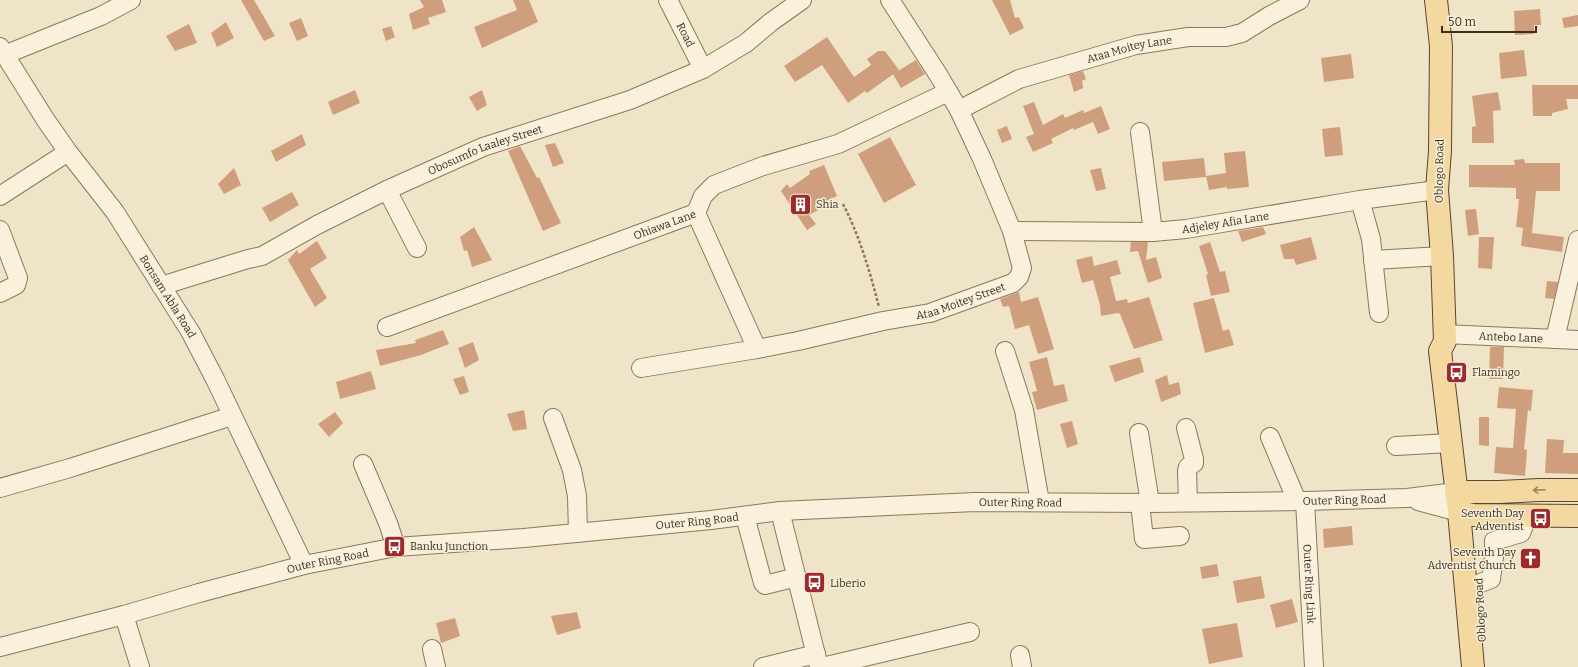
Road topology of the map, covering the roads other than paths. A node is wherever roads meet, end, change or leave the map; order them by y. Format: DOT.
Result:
graph roads {
  1 [pos="131,0"];
  2 [pos="668,0"];
  3 [pos="802,0"];
  4 [pos="890,0"];
  5 [pos="1300,0"];
  6 [pos="1436,0"];
  7 [pos="2,51"];
  8 [pos="703,69"];
  9 [pos="948,92"];
  10 [pos="959,110"];
  11 [pos="1140,132"];
  12 [pos="68,152"];
  13 [pos="387,190"];
  14 [pos="1437,190"];
  15 [pos="0,196"];
  16 [pos="1360,200"];
  17 [pos="696,213"];
  18 [pos="0,230"];
  19 [pos="1012,231"];
  20 [pos="1153,232"];
  21 [pos="1578,240"];
  22 [pos="416,248"];
  23 [pos="1442,256"];
  24 [pos="1374,260"];
  25 [pos="161,286"];
  26 [pos="0,293"];
  27 [pos="1379,313"];
  28 [pos="387,327"];
  29 [pos="1444,338"];
  30 [pos="1555,339"];
  31 [pos="1578,340"];
  32 [pos="757,349"];
  33 [pos="1005,351"];
  34 [pos="641,368"];
  35 [pos="232,416"];
  36 [pos="553,418"];
  37 [pos="1186,428"];
  38 [pos="1139,433"];
  39 [pos="1270,437"];
  40 [pos="1450,443"];
  41 [pos="1396,446"];
  42 [pos="363,464"];
  43 [pos="0,488"];
  44 [pos="1578,490"];
  45 [pos="1301,501"];
  46 [pos="1040,502"];
  47 [pos="1188,502"];
  48 [pos="1145,503"];
  49 [pos="1465,503"];
  50 [pos="780,511"];
  51 [pos="745,516"];
  52 [pos="1528,516"];
  53 [pos="1578,516"];
  54 [pos="578,533"];
  55 [pos="1180,536"];
  56 [pos="396,547"];
  57 [pos="304,565"];
  58 [pos="797,577"];
  59 [pos="1478,584"];
  60 [pos="124,615"];
  61 [pos="970,632"];
  62 [pos="0,647"];
  63 [pos="432,649"];
  64 [pos="819,663"];
  65 [pos="140,667"];
  66 [pos="436,667"];
  67 [pos="763,667"];
  68 [pos="1314,667"];
  69 [pos="1473,667"];
  70 [pos="1482,667"];
  1 -- 7 [label="street"];
  2 -- 8 [label="street, Road"];
  3 -- 8 [label="street, Obosumfo Laaley Street"];
  4 -- 9 [label="street, Ataa Moitey Street"];
  5 -- 10 [label="street, Ataa Moitey Lane"];
  6 -- 14 [label="main road, Oblogo Road"];
  7 -- 12 [label="street, Bonsam Abla Road"];
  8 -- 13 [label="street, Obosumfo Laaley Street"];
  9 -- 10 [label="street, Ataa Moitey Street"];
  9 -- 17 [label="street, Ohiawa Lane"];
  10 -- 19 [label="street, Ataa Moitey Street"];
  11 -- 20 [label="street"];
  12 -- 15 [label="street"];
  12 -- 25 [label="street, Bonsam Abla Road"];
  13 -- 22 [label="street"];
  13 -- 25 [label="street, Obosumfo Laaley Street"];
  14 -- 16 [label="street, Adjeley Afia Lane"];
  14 -- 23 [label="main road, Oblogo Road"];
  16 -- 20 [label="street, Adjeley Afia Lane"];
  16 -- 24 [label="street"];
  17 -- 28 [label="street, Ohiawa Lane"];
  17 -- 32 [label="street"];
  18 -- 26 [label="street"];
  19 -- 20 [label="street, Adjeley Afia Lane"];
  19 -- 32 [label="street, Ataa Moitey Street"];
  21 -- 30 [label="street"];
  23 -- 24 [label="street"];
  23 -- 29 [label="main road, Oblogo Road"];
  24 -- 27 [label="street"];
  25 -- 35 [label="street, Bonsam Abla Road"];
  29 -- 30 [label="street, Antebo Lane"];
  29 -- 40 [label="main road, Oblogo Road"];
  29 -- 49 [label="main road, Oblogo Road"];
  30 -- 31 [label="street, Antebo Lane"];
  32 -- 34 [label="street, Ataa Moitey Street"];
  33 -- 46 [label="street"];
  35 -- 43 [label="street"];
  35 -- 57 [label="street, Bonsam Abla Road"];
  36 -- 54 [label="street"];
  37 -- 47 [label="street"];
  38 -- 48 [label="street"];
  39 -- 45 [label="street, Outer Ring Link"];
  40 -- 41 [label="street"];
  40 -- 49 [label="main road, Oblogo Road"];
  42 -- 56 [label="street"];
  44 -- 49 [label="main road, Outer Ring Road, one-way"];
  45 -- 47 [label="street, Outer Ring Road"];
  45 -- 49 [label="street, Outer Ring Road"];
  45 -- 68 [label="street, Outer Ring Link"];
  46 -- 48 [label="street, Outer Ring Road"];
  46 -- 50 [label="street, Outer Ring Road"];
  47 -- 48 [label="street, Outer Ring Road"];
  48 -- 55 [label="street"];
  49 -- 52 [label="main road, Outer Ring Road"];
  49 -- 59 [label="main road, Oblogo Road"];
  49 -- 69 [label="main road, Oblogo Road"];
  50 -- 51 [label="street, Outer Ring Road"];
  50 -- 58 [label="street"];
  51 -- 54 [label="street, Outer Ring Road"];
  51 -- 58 [label="street"];
  52 -- 53 [label="main road, Outer Ring Road"];
  52 -- 59 [label="street"];
  54 -- 56 [label="street, Outer Ring Road"];
  56 -- 57 [label="street, Outer Ring Road"];
  57 -- 60 [label="street, Outer Ring Road"];
  58 -- 64 [label="street"];
  59 -- 70 [label="main road, Oblogo Road"];
  60 -- 62 [label="street, Outer Ring Road"];
  60 -- 65 [label="street"];
  61 -- 64 [label="street"];
  63 -- 66 [label="street"];
  64 -- 67 [label="street"];
}
